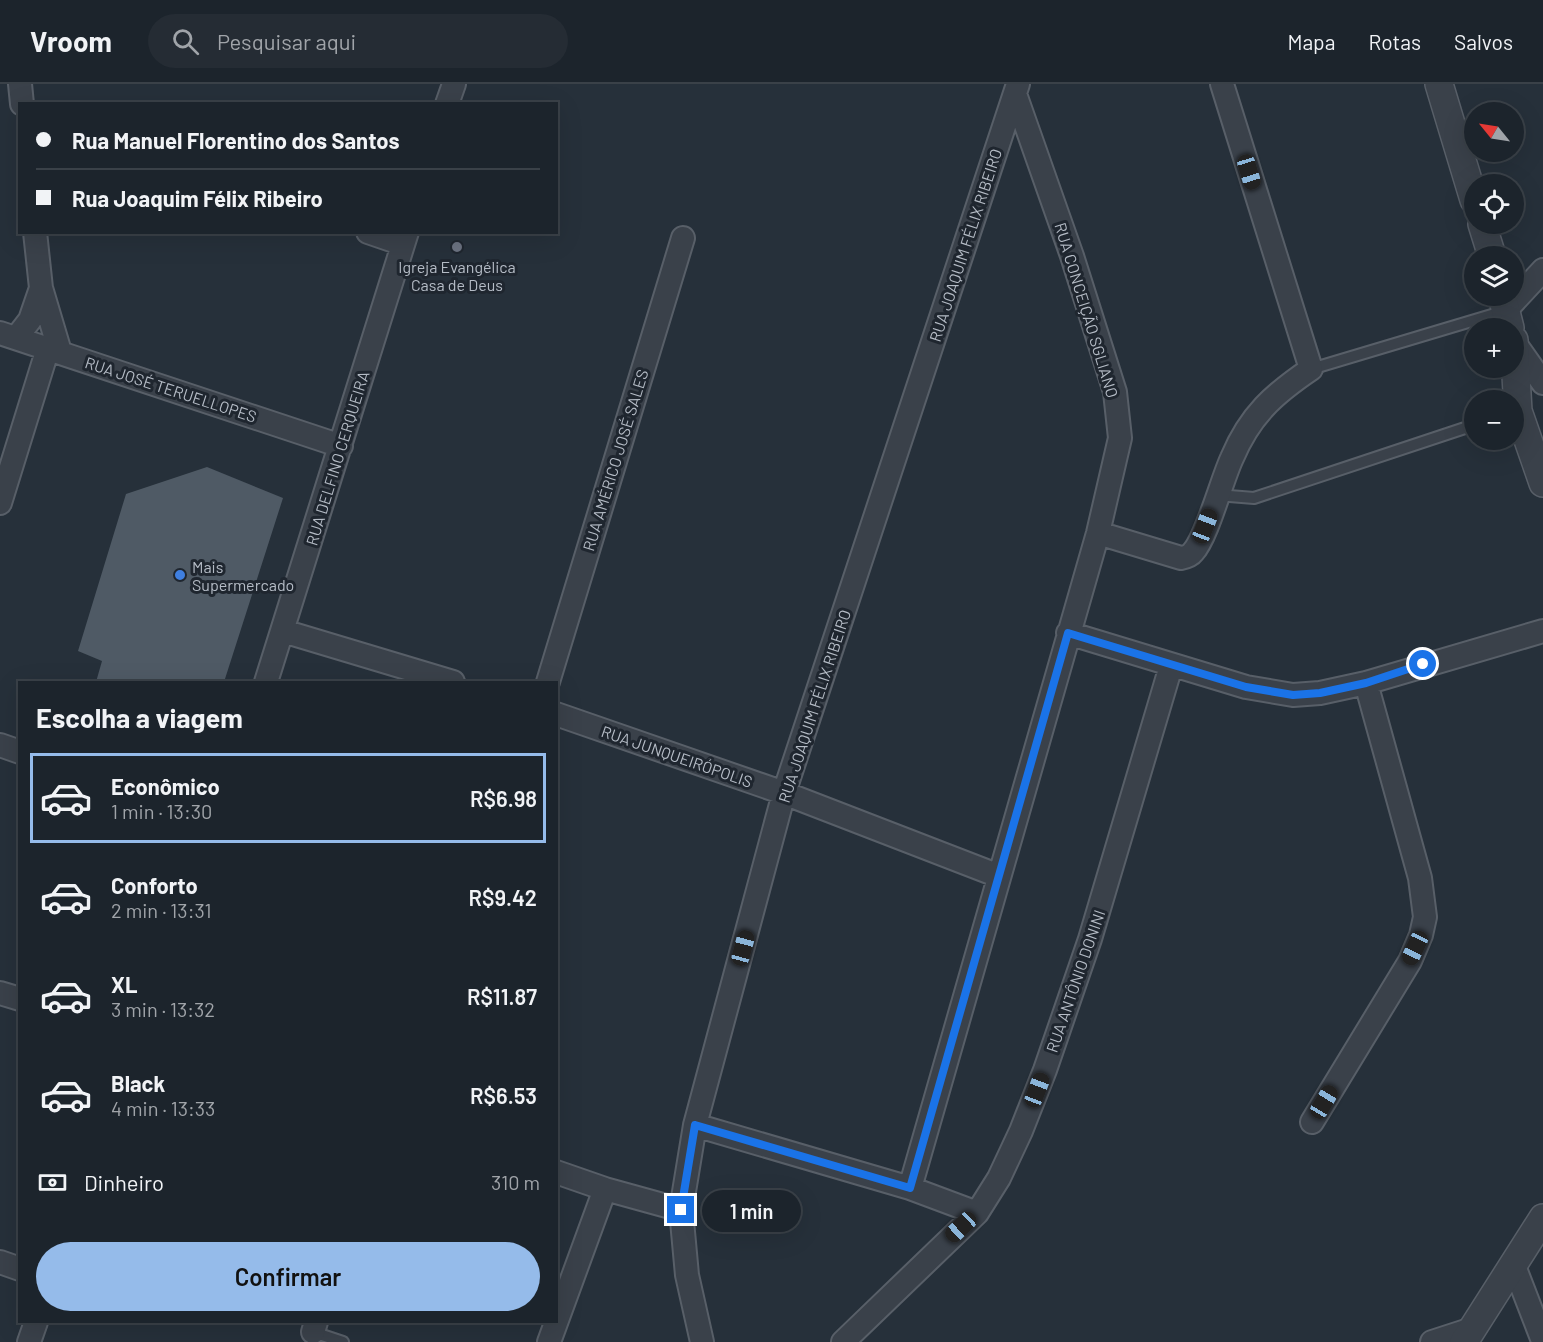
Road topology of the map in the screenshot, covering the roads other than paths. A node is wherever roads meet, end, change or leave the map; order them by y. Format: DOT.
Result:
graph roads {
  1 [pos="20,84"];
  2 [pos="454,84"];
  3 [pos="1222,84"];
  4 [pos="1439,84"];
  5 [pos="1016,89"];
  6 [pos="22,102"];
  7 [pos="448,102"];
  8 [pos="1466,174"];
  9 [pos="35,234"];
  10 [pos="380,234"];
  11 [pos="405,238"];
  12 [pos="683,238"];
  13 [pos="1543,270"];
  14 [pos="41,288"];
  15 [pos="1506,312"];
  16 [pos="8,335"];
  17 [pos="54,350"];
  18 [pos="1524,355"];
  19 [pos="1311,369"];
  20 [pos="1543,383"];
  21 [pos="1464,428"];
  22 [pos="1524,433"];
  23 [pos="341,446"];
  24 [pos="1543,483"];
  25 [pos="1217,495"];
  26 [pos="0,503"];
  27 [pos="1098,533"];
  28 [pos="1543,631"];
  29 [pos="282,632"];
  30 [pos="1068,633"];
  31 [pos="1171,666"];
  32 [pos="266,681"];
  33 [pos="450,681"];
  34 [pos="548,681"];
  35 [pos="1366,683"];
  36 [pos="558,715"];
  37 [pos="0,745"];
  38 [pos="18,751"];
  39 [pos="784,793"];
  40 [pos="999,876"];
  41 [pos="0,993"];
  42 [pos="18,998"];
  43 [pos="1312,1122"];
  44 [pos="695,1125"];
  45 [pos="558,1173"];
  46 [pos="910,1188"];
  47 [pos="605,1190"];
  48 [pos="681,1210"];
  49 [pos="977,1213"];
  50 [pos="1543,1218"];
  51 [pos="0,1262"];
  52 [pos="1514,1266"];
  53 [pos="18,1268"];
  54 [pos="558,1318"];
  55 [pos="36,1323"];
  56 [pos="556,1323"];
  57 [pos="314,1327"];
  58 [pos="1468,1336"];
  59 [pos="1543,1341"];
  60 [pos="29,1342"];
  61 [pos="343,1342"];
  62 [pos="549,1342"];
  63 [pos="702,1342"];
  64 [pos="843,1342"];
  65 [pos="1432,1342"];
  1 -- 6 [label="street"];
  2 -- 7 [label="street"];
  3 -- 19 [label="street"];
  4 -- 8 [label="street"];
  5 -- 27 [label="street, RUA CONCEIÇÃO SGLIANO"];
  5 -- 39 [label="street, RUA JOAQUIM FÉLIX RIBEIRO"];
  9 -- 14 [label="street"];
  10 -- 11 [label="street"];
  11 -- 23 [label="street, RUA DELFINO CERQUEIRA"];
  12 -- 34 [label="street, RUA AMÉRICO JOSÉ SALES"];
  13 -- 15 [label="street"];
  14 -- 16 [label="street"];
  14 -- 17 [label="street"];
  15 -- 19 [label="lane"];
  16 -- 17 [label="street, RUA JOSÉ TERUELLOPES"];
  17 -- 23 [label="street, RUA JOSÉ TERUELLOPES"];
  17 -- 26 [label="street"];
  18 -- 20 [label="street"];
  19 -- 25 [label="street"];
  21 -- 25 [label="lane"];
  22 -- 24 [label="street"];
  23 -- 29 [label="street, RUA DELFINO CERQUEIRA"];
  25 -- 27 [label="street"];
  27 -- 30 [label="street, RUA CONCEIÇÃO SGLIANO"];
  28 -- 35 [label="street"];
  29 -- 32 [label="street, RUA DELFINO CERQUEIRA"];
  29 -- 33 [label="street"];
  30 -- 31 [label="street"];
  30 -- 40 [label="street, RUA CONCEIÇÃO SGLIANO"];
  31 -- 35 [label="street"];
  31 -- 49 [label="street, RUA ANTÔNIO DONINI"];
  35 -- 43 [label="street"];
  36 -- 39 [label="street, RUA JUNQUEIRÓPOLIS"];
  37 -- 38 [label="street"];
  39 -- 40 [label="street, RUA JUNQUEIRÓPOLIS"];
  39 -- 44 [label="street, RUA JOAQUIM FÉLIX RIBEIRO"];
  40 -- 46 [label="street, RUA CONCEIÇÃO SGLIANO"];
  41 -- 42 [label="street"];
  44 -- 46 [label="street"];
  44 -- 48 [label="street, RUA JOAQUIM FÉLIX RIBEIRO"];
  45 -- 47 [label="street"];
  46 -- 49 [label="street"];
  47 -- 48 [label="street"];
  47 -- 54 [label="street"];
  48 -- 63 [label="street, RUA JOAQUIM FÉLIX RIBEIRO"];
  49 -- 64 [label="street, RUA ANTÔNIO DONINI"];
  50 -- 52 [label="street"];
  51 -- 53 [label="street"];
  52 -- 58 [label="street"];
  52 -- 59 [label="street"];
  55 -- 60 [label="street"];
  56 -- 62 [label="street"];
  57 -- 61 [label="lane"];
  58 -- 65 [label="street"];
}
